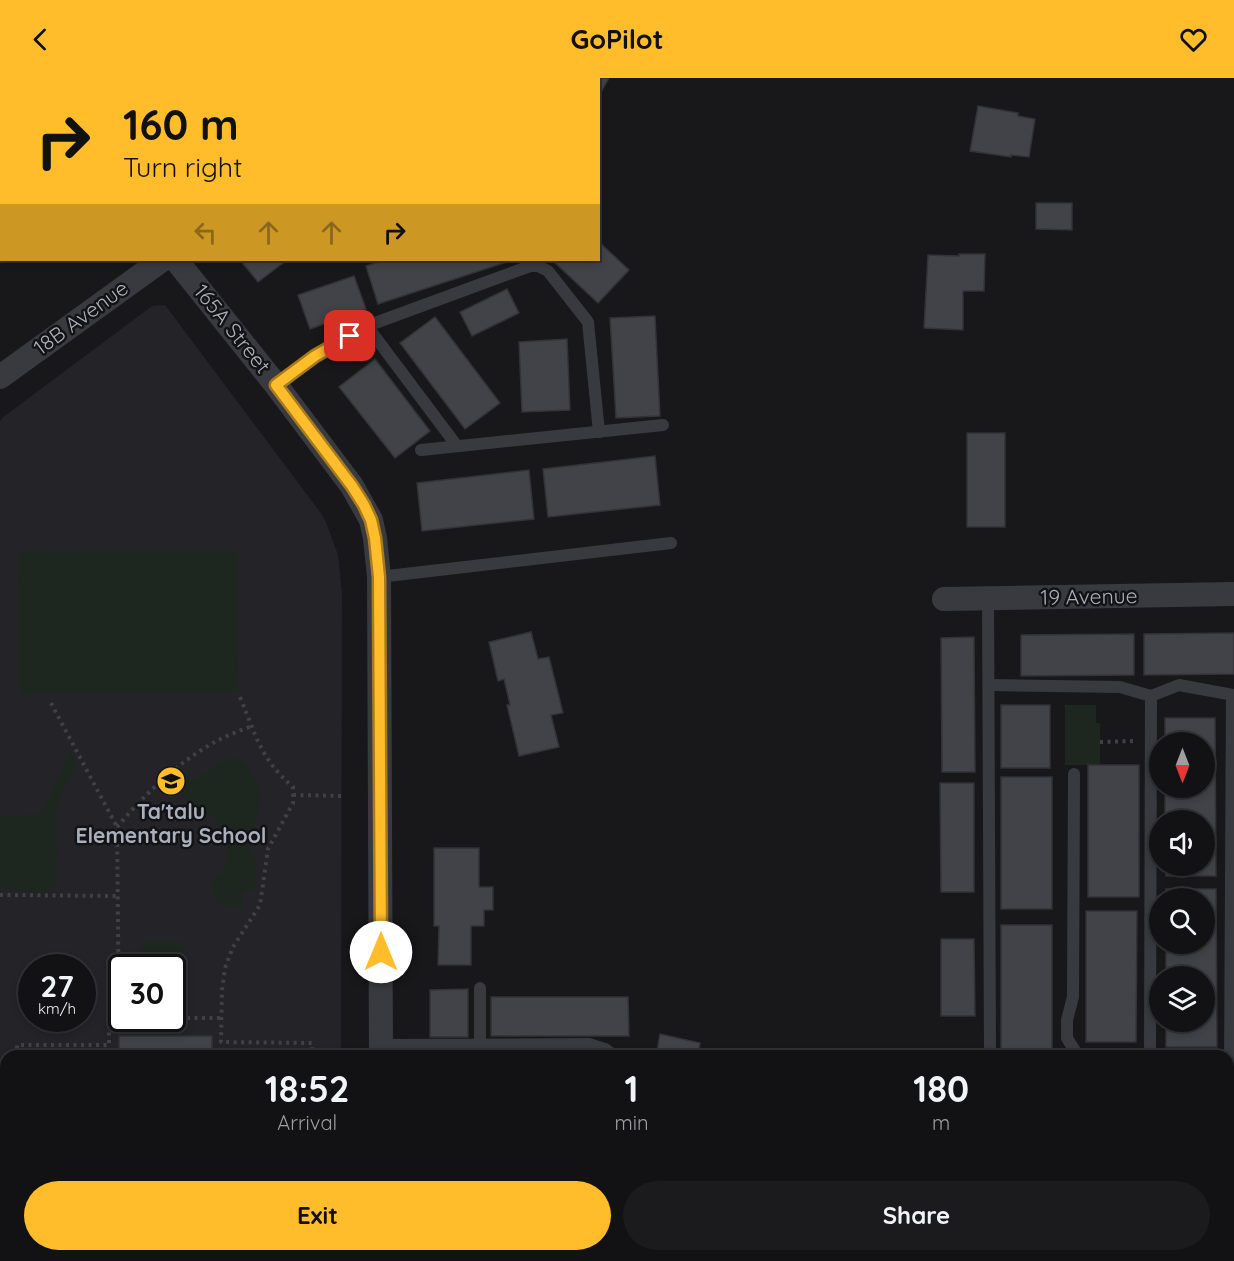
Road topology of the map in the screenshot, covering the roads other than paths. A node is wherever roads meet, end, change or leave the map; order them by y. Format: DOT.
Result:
graph roads {
  1 [pos="161,261"];
  2 [pos="177,261"];
  3 [pos="368,326"];
  4 [pos="0,377"];
  5 [pos="276,385"];
  6 [pos="663,425"];
  7 [pos="599,432"];
  8 [pos="457,447"];
  9 [pos="422,450"];
  10 [pos="671,543"];
  11 [pos="379,577"];
  12 [pos="1234,594"];
  13 [pos="988,598"];
  14 [pos="944,599"];
  15 [pos="989,685"];
  16 [pos="1233,695"];
  17 [pos="1151,696"];
  18 [pos="1074,774"];
  19 [pos="480,988"];
  20 [pos="381,1050"];
  21 [pos="480,1050"];
  22 [pos="606,1050"];
  23 [pos="990,1050"];
  24 [pos="1074,1050"];
  25 [pos="1150,1050"];
  26 [pos="1231,1050"];
  1 -- 4 [label="street, 18B Avenue"];
  2 -- 5 [label="street, 165A Street"];
  3 -- 5 [label="lane"];
  3 -- 7 [label="lane"];
  3 -- 8 [label="lane"];
  5 -- 11 [label="street, 165A Street"];
  6 -- 7 [label="lane"];
  7 -- 8 [label="lane"];
  8 -- 9 [label="lane"];
  10 -- 11 [label="lane"];
  11 -- 20 [label="street, 165A Street"];
  12 -- 13 [label="street, 19 Avenue"];
  13 -- 14 [label="street, 19 Avenue"];
  13 -- 15 [label="lane"];
  15 -- 17 [label="lane"];
  15 -- 23 [label="lane"];
  16 -- 17 [label="lane"];
  16 -- 26 [label="lane"];
  17 -- 25 [label="lane"];
  18 -- 24 [label="lane"];
  19 -- 21 [label="lane"];
  21 -- 22 [label="lane"];
}
